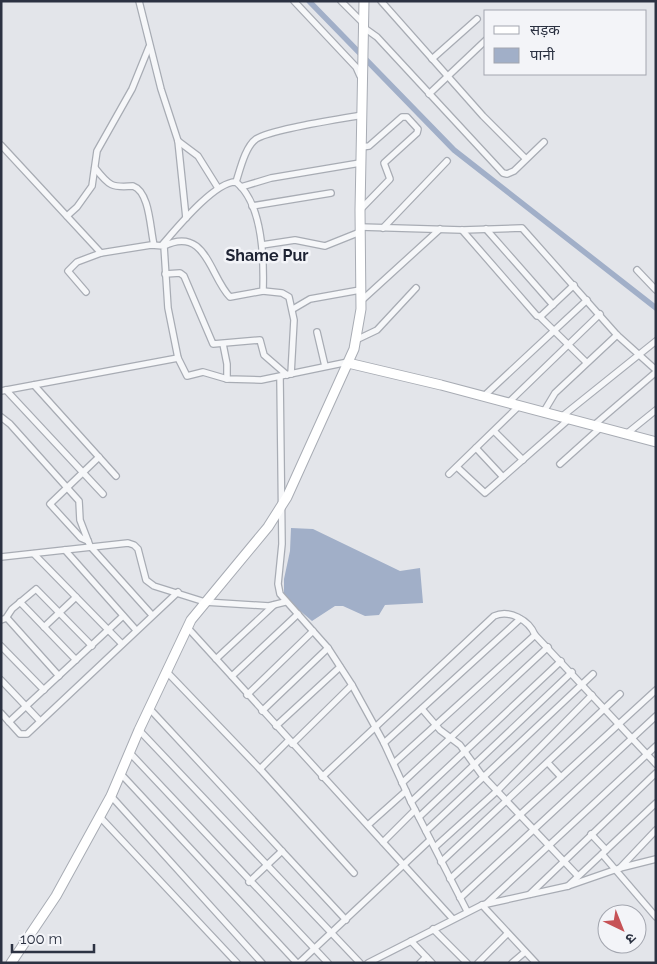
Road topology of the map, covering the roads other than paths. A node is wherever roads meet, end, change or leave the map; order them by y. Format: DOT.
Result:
graph roads {
  1 [pos="139,1"];
  2 [pos="294,1"];
  3 [pos="341,1"];
  4 [pos="364,1"];
  5 [pos="381,1"];
  6 [pos="477,18"];
  7 [pos="363,25"];
  8 [pos="484,42"];
  9 [pos="149,47"];
  10 [pos="432,59"];
  11 [pos="447,76"];
  12 [pos="362,83"];
  13 [pos="429,94"];
  14 [pos="362,116"];
  15 [pos="178,141"];
  16 [pos="544,142"];
  17 [pos="1,145"];
  18 [pos="362,147"];
  19 [pos="525,158"];
  20 [pos="447,161"];
  21 [pos="360,163"];
  22 [pos="95,168"];
  23 [pos="236,182"];
  24 [pos="241,187"];
  25 [pos="218,188"];
  26 [pos="331,194"];
  27 [pos="252,206"];
  28 [pos="360,210"];
  29 [pos="67,216"];
  30 [pos="186,218"];
  31 [pos="383,228"];
  32 [pos="360,229"];
  33 [pos="440,229"];
  34 [pos="486,229"];
  35 [pos="462,230"];
  36 [pos="154,245"];
  37 [pos="262,245"];
  38 [pos="163,246"];
  39 [pos="101,253"];
  40 [pos="637,270"];
  41 [pos="165,274"];
  42 [pos="574,285"];
  43 [pos="416,288"];
  44 [pos="360,290"];
  45 [pos="656,290"];
  46 [pos="262,291"];
  47 [pos="86,292"];
  48 [pos="587,300"];
  49 [pos="361,301"];
  50 [pos="553,305"];
  51 [pos="293,309"];
  52 [pos="600,314"];
  53 [pos="540,316"];
  54 [pos="555,330"];
  55 [pos="317,332"];
  56 [pos="617,335"];
  57 [pos="356,340"];
  58 [pos="656,342"];
  59 [pos="223,344"];
  60 [pos="569,344"];
  61 [pos="638,354"];
  62 [pos="178,358"];
  63 [pos="586,362"];
  64 [pos="348,363"];
  65 [pos="325,366"];
  66 [pos="656,371"];
  67 [pos="286,375"];
  68 [pos="227,379"];
  69 [pos="34,385"];
  70 [pos="4,390"];
  71 [pos="484,396"];
  72 [pos="508,403"];
  73 [pos="519,406"];
  74 [pos="656,410"];
  75 [pos="543,413"];
  76 [pos="1,417"];
  77 [pos="564,419"];
  78 [pos="595,428"];
  79 [pos="494,432"];
  80 [pos="625,435"];
  81 [pos="656,442"];
  82 [pos="476,448"];
  83 [pos="99,457"];
  84 [pos="523,460"];
  85 [pos="560,464"];
  86 [pos="457,467"];
  87 [pos="83,472"];
  88 [pos="449,474"];
  89 [pos="116,476"];
  90 [pos="503,477"];
  91 [pos="66,488"];
  92 [pos="103,494"];
  93 [pos="281,507"];
  94 [pos="88,541"];
  95 [pos="92,548"];
  96 [pos="65,550"];
  97 [pos="34,554"];
  98 [pos="1,557"];
  99 [pos="178,592"];
  100 [pos="76,597"];
  101 [pos="20,602"];
  102 [pos="205,602"];
  103 [pos="286,602"];
  104 [pos="274,605"];
  105 [pos="60,612"];
  106 [pos="298,614"];
  107 [pos="152,615"];
  108 [pos="122,616"];
  109 [pos="4,619"];
  110 [pos="520,619"];
  111 [pos="44,627"];
  112 [pos="187,627"];
  113 [pos="108,630"];
  114 [pos="136,630"];
  115 [pos="313,631"];
  116 [pos="535,635"];
  117 [pos="122,644"];
  118 [pos="1,646"];
  119 [pos="92,646"];
  120 [pos="548,647"];
  121 [pos="328,648"];
  122 [pos="76,660"];
  123 [pos="216,660"];
  124 [pos="561,661"];
  125 [pos="340,667"];
  126 [pos="166,671"];
  127 [pos="572,672"];
  128 [pos="593,674"];
  129 [pos="59,676"];
  130 [pos="232,676"];
  131 [pos="1,680"];
  132 [pos="352,685"];
  133 [pos="582,686"];
  134 [pos="44,690"];
  135 [pos="656,690"];
  136 [pos="620,694"];
  137 [pos="247,695"];
  138 [pos="592,695"];
  139 [pos="26,706"];
  140 [pos="150,708"];
  141 [pos="422,708"];
  142 [pos="604,710"];
  143 [pos="262,711"];
  144 [pos="1,713"];
  145 [pos="656,716"];
  146 [pos="40,721"];
  147 [pos="9,722"];
  148 [pos="618,724"];
  149 [pos="436,725"];
  150 [pos="276,726"];
  151 [pos="375,727"];
  152 [pos="139,730"];
  153 [pos="451,738"];
  154 [pos="632,738"];
  155 [pos="290,742"];
  156 [pos="384,743"];
  157 [pos="656,746"];
  158 [pos="465,751"];
  159 [pos="130,753"];
  160 [pos="647,754"];
  161 [pos="394,763"];
  162 [pos="548,763"];
  163 [pos="474,764"];
  164 [pos="656,764"];
  165 [pos="260,769"];
  166 [pos="656,772"];
  167 [pos="121,774"];
  168 [pos="322,777"];
  169 [pos="484,777"];
  170 [pos="560,777"];
  171 [pos="402,783"];
  172 [pos="498,790"];
  173 [pos="406,791"];
  174 [pos="112,796"];
  175 [pos="507,801"];
  176 [pos="411,802"];
  177 [pos="656,803"];
  178 [pos="416,810"];
  179 [pos="521,816"];
  180 [pos="100,817"];
  181 [pos="419,817"];
  182 [pos="368,825"];
  183 [pos="534,830"];
  184 [pos="656,830"];
  185 [pos="426,831"];
  186 [pos="591,834"];
  187 [pos="430,840"];
  188 [pos="383,842"];
  189 [pos="549,846"];
  190 [pos="434,847"];
  191 [pos="282,851"];
  192 [pos="604,852"];
  193 [pos="656,859"];
  194 [pos="563,860"];
  195 [pos="441,862"];
  196 [pos="266,866"];
  197 [pos="403,866"];
  198 [pos="617,868"];
  199 [pos="354,873"];
  200 [pos="577,875"];
  201 [pos="450,879"];
  202 [pos="249,882"];
  203 [pos="568,886"];
  204 [pos="530,894"];
  205 [pos="460,898"];
  206 [pos="484,905"];
  207 [pos="467,911"];
  208 [pos="656,917"];
  209 [pos="452,918"];
  210 [pos="346,920"];
  211 [pos="434,928"];
  212 [pos="331,932"];
  213 [pos="507,934"];
  214 [pos="411,941"];
  215 [pos="313,949"];
  216 [pos="525,952"];
  217 [pos="426,957"];
  218 [pos="11,963"];
  219 [pos="237,963"];
  220 [pos="262,963"];
  221 [pos="298,963"];
  222 [pos="328,963"];
  223 [pos="360,963"];
  224 [pos="368,963"];
  225 [pos="420,963"];
  226 [pos="432,963"];
  227 [pos="466,963"];
  228 [pos="478,963"];
  229 [pos="512,963"];
  230 [pos="536,963"];
  1 -- 9 [label="street"];
  2 -- 12 [label="street"];
  3 -- 7 [label="street"];
  4 -- 7 [label="street"];
  5 -- 10 [label="street"];
  6 -- 10 [label="street"];
  7 -- 12 [label="street"];
  7 -- 13 [label="street"];
  8 -- 11 [label="street"];
  9 -- 15 [label="street"];
  9 -- 22 [label="street"];
  10 -- 11 [label="street"];
  11 -- 13 [label="street"];
  11 -- 19 [label="street"];
  12 -- 14 [label="street"];
  13 -- 19 [label="street"];
  14 -- 18 [label="street"];
  14 -- 23 [label="street"];
  15 -- 25 [label="street"];
  15 -- 30 [label="street"];
  16 -- 19 [label="street"];
  17 -- 29 [label="street"];
  18 -- 21 [label="street"];
  18 -- 28 [label="street"];
  20 -- 31 [label="street"];
  21 -- 24 [label="street"];
  21 -- 28 [label="street"];
  22 -- 29 [label="street"];
  22 -- 36 [label="street"];
  23 -- 24 [label="street"];
  23 -- 25 [label="street"];
  24 -- 27 [label="street"];
  25 -- 30 [label="street"];
  26 -- 27 [label="street"];
  27 -- 37 [label="street"];
  28 -- 32 [label="street"];
  29 -- 39 [label="street"];
  30 -- 38 [label="street"];
  31 -- 32 [label="street"];
  31 -- 33 [label="street"];
  32 -- 37 [label="street"];
  32 -- 44 [label="street"];
  33 -- 35 [label="street"];
  33 -- 49 [label="street"];
  34 -- 35 [label="street"];
  34 -- 42 [label="street"];
  34 -- 50 [label="street"];
  35 -- 53 [label="street"];
  36 -- 38 [label="street"];
  36 -- 39 [label="street"];
  37 -- 46 [label="street"];
  38 -- 41 [label="street"];
  38 -- 46 [label="street"];
  39 -- 47 [label="street"];
  40 -- 45 [label="street"];
  41 -- 59 [label="street"];
  41 -- 62 [label="street"];
  42 -- 48 [label="street"];
  42 -- 50 [label="street"];
  43 -- 57 [label="street"];
  44 -- 49 [label="street"];
  44 -- 51 [label="street"];
  46 -- 51 [label="street"];
  48 -- 52 [label="street"];
  48 -- 54 [label="street"];
  49 -- 57 [label="street"];
  50 -- 53 [label="street"];
  51 -- 67 [label="street"];
  52 -- 56 [label="street"];
  52 -- 60 [label="street"];
  53 -- 54 [label="street"];
  54 -- 60 [label="street"];
  54 -- 71 [label="street"];
  55 -- 65 [label="street"];
  56 -- 61 [label="street"];
  56 -- 63 [label="street"];
  57 -- 64 [label="street"];
  58 -- 61 [label="street"];
  59 -- 67 [label="street"];
  59 -- 68 [label="street"];
  60 -- 63 [label="street"];
  60 -- 72 [label="street"];
  61 -- 66 [label="street"];
  61 -- 77 [label="street"];
  62 -- 68 [label="street"];
  62 -- 69 [label="street"];
  63 -- 75 [label="street"];
  64 -- 65 [label="street"];
  64 -- 71 [label="street"];
  64 -- 93 [label="street"];
  65 -- 67 [label="street"];
  66 -- 78 [label="street"];
  67 -- 68 [label="street"];
  67 -- 93 [label="street"];
  69 -- 70 [label="street"];
  69 -- 83 [label="street"];
  70 -- 87 [label="street"];
  71 -- 72 [label="street"];
  72 -- 73 [label="street"];
  73 -- 75 [label="street"];
  73 -- 79 [label="street"];
  74 -- 80 [label="street"];
  75 -- 77 [label="street"];
  76 -- 91 [label="street"];
  77 -- 78 [label="street"];
  77 -- 84 [label="street"];
  78 -- 80 [label="street"];
  78 -- 85 [label="street"];
  79 -- 82 [label="street"];
  79 -- 84 [label="street"];
  80 -- 81 [label="street"];
  82 -- 86 [label="street"];
  82 -- 90 [label="street"];
  83 -- 87 [label="street"];
  83 -- 89 [label="street"];
  84 -- 90 [label="street"];
  86 -- 88 [label="street"];
  86 -- 90 [label="street"];
  87 -- 91 [label="street"];
  87 -- 92 [label="street"];
  91 -- 94 [label="street"];
  91 -- 94 [label="street"];
  93 -- 102 [label="street"];
  93 -- 103 [label="street"];
  94 -- 95 [label="street"];
  95 -- 96 [label="street"];
  95 -- 99 [label="street"];
  95 -- 107 [label="street"];
  96 -- 97 [label="street"];
  96 -- 108 [label="street"];
  97 -- 98 [label="street"];
  97 -- 100 [label="street"];
  99 -- 102 [label="street"];
  99 -- 107 [label="street"];
  100 -- 105 [label="street"];
  100 -- 113 [label="street"];
  101 -- 105 [label="street"];
  101 -- 109 [label="street"];
  101 -- 111 [label="street"];
  102 -- 104 [label="street"];
  102 -- 112 [label="street"];
  103 -- 104 [label="street"];
  103 -- 106 [label="street"];
  104 -- 123 [label="street"];
  105 -- 111 [label="street"];
  105 -- 119 [label="street"];
  106 -- 115 [label="street"];
  106 -- 130 [label="street"];
  107 -- 114 [label="street"];
  108 -- 113 [label="street"];
  108 -- 114 [label="street"];
  109 -- 129 [label="street"];
  110 -- 116 [label="street"];
  110 -- 141 [label="street"];
  110 -- 151 [label="street"];
  111 -- 122 [label="street"];
  112 -- 123 [label="street"];
  112 -- 126 [label="street"];
  113 -- 117 [label="street"];
  113 -- 119 [label="street"];
  114 -- 117 [label="street"];
  115 -- 121 [label="street"];
  115 -- 137 [label="street"];
  116 -- 120 [label="street"];
  116 -- 149 [label="street"];
  117 -- 146 [label="street"];
  118 -- 134 [label="street"];
  119 -- 122 [label="street"];
  120 -- 124 [label="street"];
  120 -- 153 [label="street"];
  121 -- 125 [label="street"];
  121 -- 143 [label="street"];
  122 -- 129 [label="street"];
  123 -- 130 [label="street"];
  124 -- 127 [label="street"];
  124 -- 158 [label="street"];
  125 -- 132 [label="street"];
  125 -- 150 [label="street"];
  126 -- 140 [label="street"];
  126 -- 165 [label="street"];
  127 -- 133 [label="street"];
  127 -- 163 [label="street"];
  128 -- 133 [label="street"];
  129 -- 134 [label="street"];
  130 -- 137 [label="street"];
  131 -- 139 [label="street"];
  132 -- 151 [label="street"];
  132 -- 155 [label="street"];
  133 -- 138 [label="street"];
  133 -- 169 [label="street"];
  134 -- 139 [label="street"];
  135 -- 148 [label="street"];
  136 -- 142 [label="street"];
  137 -- 143 [label="street"];
  138 -- 142 [label="street"];
  138 -- 172 [label="street"];
  139 -- 146 [label="street"];
  139 -- 147 [label="street"];
  140 -- 152 [label="street"];
  140 -- 191 [label="street"];
  141 -- 149 [label="street"];
  141 -- 156 [label="street"];
  142 -- 148 [label="street"];
  142 -- 162 [label="street"];
  143 -- 150 [label="street"];
  144 -- 147 [label="street"];
  145 -- 154 [label="street"];
  146 -- 147 [label="street"];
  148 -- 154 [label="street"];
  148 -- 170 [label="street"];
  149 -- 153 [label="street"];
  149 -- 161 [label="street"];
  150 -- 155 [label="street"];
  151 -- 156 [label="street"];
  151 -- 168 [label="street"];
  152 -- 159 [label="street"];
  152 -- 196 [label="street"];
  153 -- 158 [label="street"];
  153 -- 171 [label="street"];
  154 -- 160 [label="street"];
  154 -- 183 [label="street"];
  155 -- 165 [label="street"];
  155 -- 168 [label="street"];
  156 -- 161 [label="street"];
  157 -- 160 [label="street"];
  158 -- 163 [label="street"];
  158 -- 176 [label="street"];
  159 -- 167 [label="street"];
  159 -- 202 [label="street"];
  160 -- 164 [label="street"];
  160 -- 189 [label="street"];
  161 -- 171 [label="street"];
  162 -- 170 [label="street"];
  162 -- 175 [label="street"];
  163 -- 169 [label="street"];
  163 -- 181 [label="street"];
  165 -- 199 [label="street"];
  166 -- 186 [label="street"];
  167 -- 174 [label="street"];
  167 -- 221 [label="street"];
  168 -- 182 [label="street"];
  169 -- 172 [label="street"];
  169 -- 185 [label="street"];
  170 -- 179 [label="street"];
  171 -- 173 [label="street"];
  172 -- 175 [label="street"];
  172 -- 190 [label="street"];
  173 -- 176 [label="street"];
  173 -- 182 [label="street"];
  174 -- 180 [label="street"];
  174 -- 220 [label="street"];
  175 -- 179 [label="street"];
  175 -- 195 [label="street"];
  176 -- 178 [label="street"];
  177 -- 192 [label="street"];
  178 -- 181 [label="street"];
  178 -- 188 [label="street"];
  179 -- 183 [label="street"];
  179 -- 201 [label="street"];
  180 -- 218 [label="street"];
  180 -- 219 [label="street"];
  181 -- 185 [label="street"];
  182 -- 188 [label="street"];
  183 -- 189 [label="street"];
  183 -- 205 [label="street"];
  184 -- 198 [label="street"];
  185 -- 187 [label="street"];
  186 -- 192 [label="street"];
  186 -- 194 [label="street"];
  187 -- 190 [label="street"];
  187 -- 197 [label="street"];
  188 -- 197 [label="street"];
  189 -- 194 [label="street"];
  189 -- 206 [label="street"];
  190 -- 195 [label="street"];
  191 -- 196 [label="street"];
  191 -- 210 [label="street"];
  192 -- 198 [label="street"];
  192 -- 200 [label="street"];
  193 -- 198 [label="street"];
  194 -- 200 [label="street"];
  194 -- 204 [label="street"];
  195 -- 201 [label="street"];
  196 -- 202 [label="street"];
  196 -- 212 [label="street"];
  197 -- 209 [label="street"];
  197 -- 210 [label="street"];
  198 -- 203 [label="street"];
  198 -- 208 [label="street"];
  200 -- 203 [label="street"];
  201 -- 205 [label="street"];
  202 -- 215 [label="street"];
  203 -- 204 [label="street"];
  204 -- 206 [label="street"];
  205 -- 207 [label="street"];
  206 -- 207 [label="street"];
  206 -- 213 [label="street"];
  207 -- 209 [label="street"];
  209 -- 211 [label="street"];
  210 -- 212 [label="street"];
  211 -- 214 [label="street"];
  211 -- 227 [label="street"];
  212 -- 215 [label="street"];
  212 -- 223 [label="street"];
  213 -- 216 [label="street"];
  213 -- 228 [label="street"];
  214 -- 217 [label="street"];
  214 -- 224 [label="street"];
  215 -- 221 [label="street"];
  215 -- 222 [label="street"];
  216 -- 229 [label="street"];
  216 -- 230 [label="street"];
  217 -- 225 [label="street"];
  217 -- 226 [label="street"];
}
